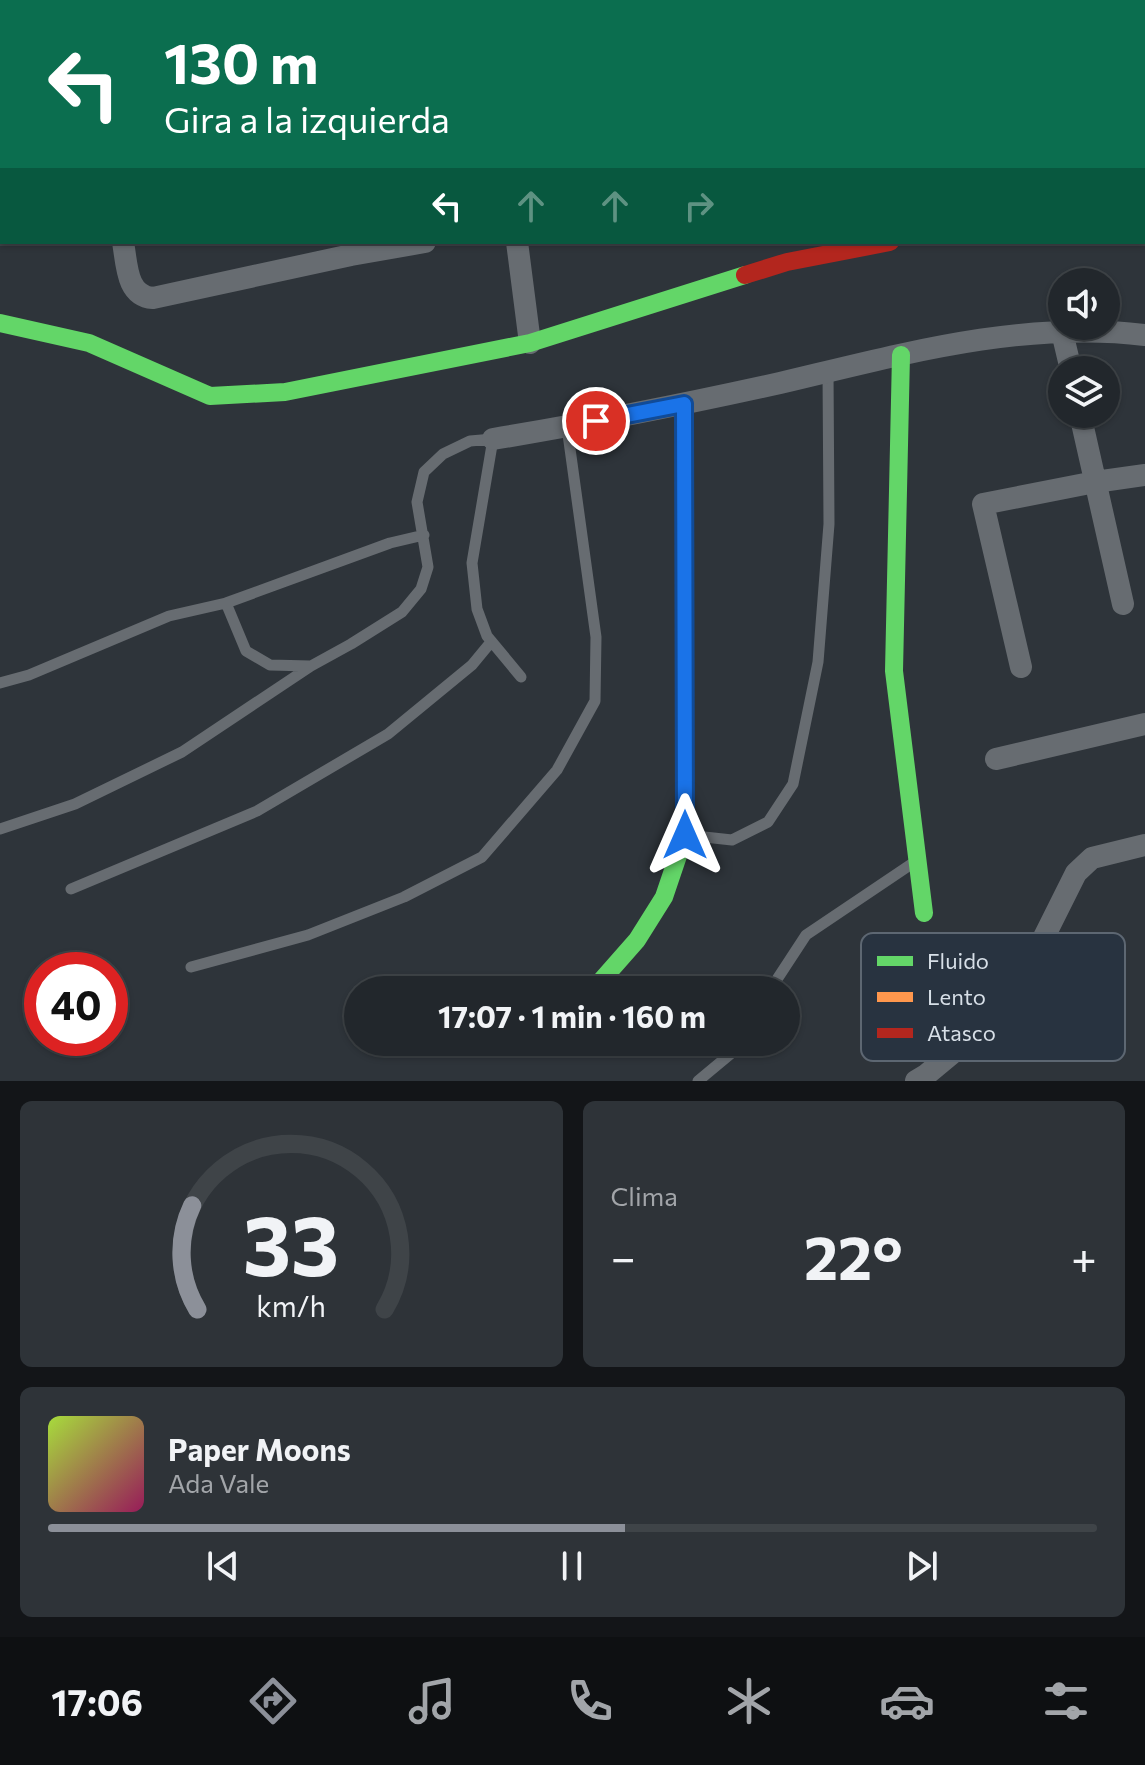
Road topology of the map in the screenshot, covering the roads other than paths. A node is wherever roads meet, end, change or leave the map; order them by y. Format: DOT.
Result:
graph roads {
  1 [pos="123,244"];
  2 [pos="414,244"];
  3 [pos="517,244"];
  4 [pos="869,244"];
  5 [pos="785,252"];
  6 [pos="0,323"];
  7 [pos="1120,332"];
  8 [pos="1048,333"];
  9 [pos="1145,335"];
  10 [pos="530,343"];
  11 [pos="901,355"];
  12 [pos="828,371"];
  13 [pos="684,404"];
  14 [pos="567,427"];
  15 [pos="1083,428"];
  16 [pos="493,439"];
  17 [pos="1145,475"];
  18 [pos="1095,482"];
  19 [pos="424,535"];
  20 [pos="226,603"];
  21 [pos="1123,604"];
  22 [pos="491,642"];
  23 [pos="311,666"];
  24 [pos="1021,667"];
  25 [pos="521,677"];
  26 [pos="0,683"];
  27 [pos="1145,724"];
  28 [pos="996,759"];
  29 [pos="0,829"];
  30 [pos="685,835"];
  31 [pos="1145,845"];
  32 [pos="917,861"];
  33 [pos="71,889"];
  34 [pos="924,913"];
  35 [pos="1046,933"];
  36 [pos="191,967"];
  37 [pos="605,976"];
  38 [pos="779,976"];
  39 [pos="728,1056"];
  40 [pos="943,1061"];
  41 [pos="698,1081"];
  42 [pos="916,1081"];
  1 -- 2 [label="street"];
  3 -- 10 [label="street"];
  4 -- 5 [label="street"];
  5 -- 10 [label="street"];
  6 -- 10 [label="street"];
  7 -- 9 [label="street"];
  8 -- 11 [label="street"];
  11 -- 12 [label="street"];
  11 -- 32 [label="street"];
  12 -- 13 [label="street"];
  12 -- 30 [label="lane"];
  13 -- 14 [label="street"];
  13 -- 30 [label="street"];
  14 -- 16 [label="street"];
  14 -- 36 [label="lane"];
  15 -- 18 [label="street"];
  16 -- 19 [label="lane"];
  16 -- 22 [label="lane"];
  17 -- 18 [label="street"];
  18 -- 21 [label="street"];
  18 -- 24 [label="street"];
  19 -- 20 [label="lane"];
  19 -- 23 [label="lane"];
  20 -- 23 [label="lane"];
  20 -- 26 [label="lane"];
  22 -- 25 [label="lane"];
  22 -- 33 [label="lane"];
  23 -- 29 [label="lane"];
  27 -- 28 [label="street"];
  30 -- 37 [label="street"];
  31 -- 35 [label="street"];
  32 -- 34 [label="street"];
  32 -- 38 [label="lane"];
  39 -- 41 [label="lane"];
  40 -- 42 [label="street"];
}
